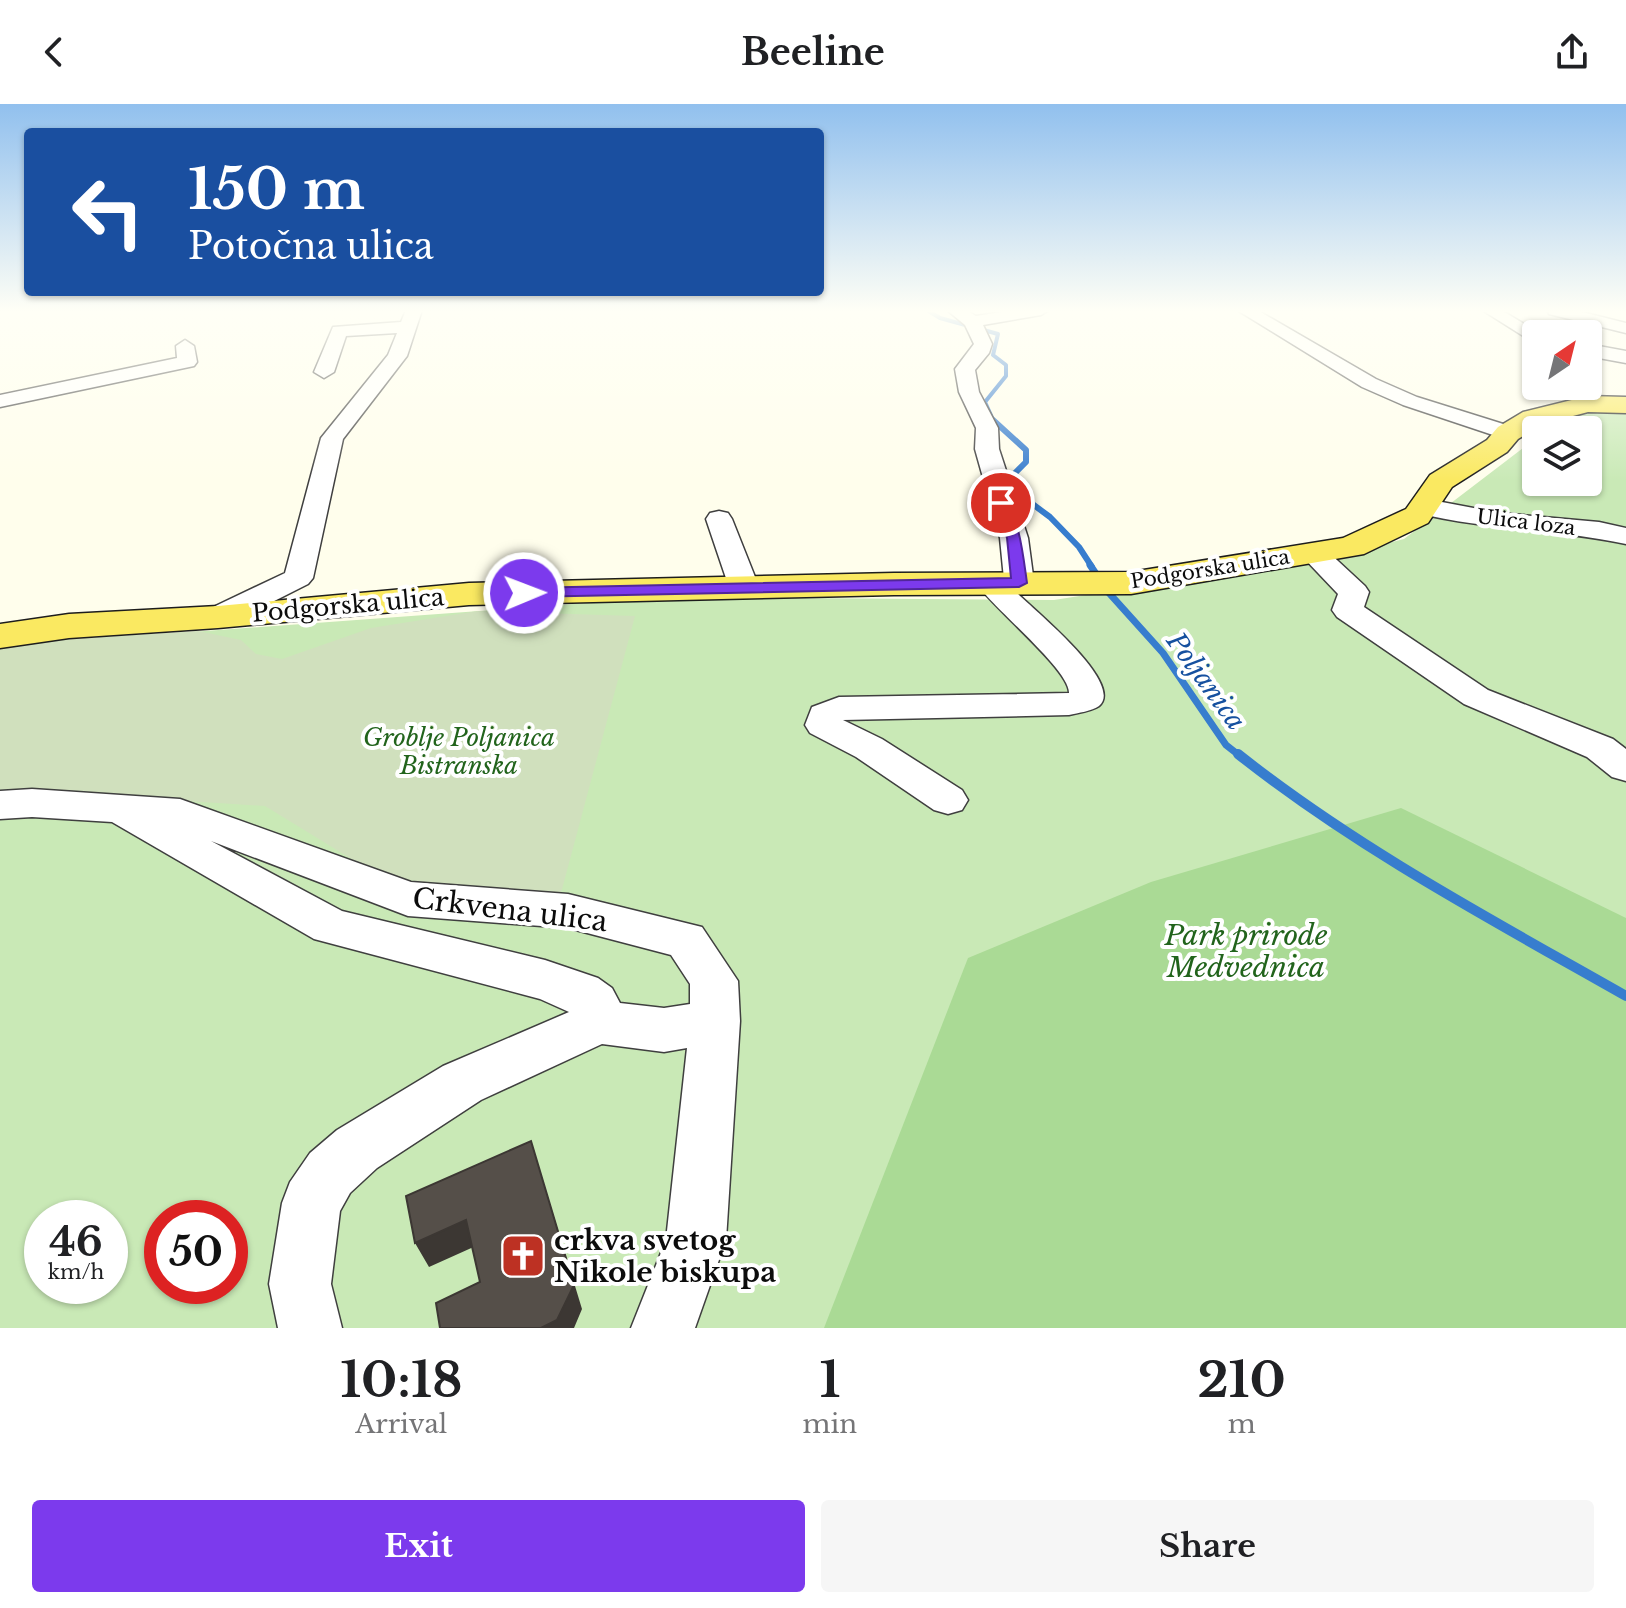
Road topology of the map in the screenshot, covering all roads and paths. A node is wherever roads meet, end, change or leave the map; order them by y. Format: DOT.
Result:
graph roads {
  1 [pos="162,367"];
  2 [pos="326,367"];
  3 [pos="388,367"];
  4 [pos="967,367"];
  5 [pos="1342,367"];
  6 [pos="324,372"];
  7 [pos="0,401"];
  8 [pos="1625,406"];
  9 [pos="1508,433"];
  10 [pos="1426,507"];
  11 [pos="719,519"];
  12 [pos="1626,536"];
  13 [pos="1314,554"];
  14 [pos="298,578"];
  15 [pos="1005,583"];
  16 [pos="744,587"];
  17 [pos="355,605"];
  18 [pos="218,617"];
  19 [pos="0,636"];
  20 [pos="1626,768"];
  21 [pos="948,800"];
  22 [pos="0,805"];
  23 [pos="115,807"];
  24 [pos="715,1021"];
  25 [pos="599,1022"];
  26 [pos="310,1328"];
  27 [pos="663,1328"];
  1 -- 7 [label="street"];
  2 -- 6 [label="street"];
  3 -- 14 [label="street"];
  4 -- 15 [label="street"];
  5 -- 9 [label="street"];
  8 -- 9 [label="main road, Podgorska ulica"];
  9 -- 10 [label="main road, Podgorska ulica"];
  10 -- 12 [label="street, Ulica loza"];
  10 -- 13 [label="main road, Podgorska ulica"];
  11 -- 16 [label="street"];
  13 -- 15 [label="main road, Podgorska ulica"];
  13 -- 20 [label="street"];
  14 -- 17 [label="street"];
  14 -- 18 [label="street"];
  15 -- 16 [label="main road, Podgorska ulica"];
  15 -- 21 [label="street"];
  16 -- 17 [label="main road, Podgorska ulica"];
  17 -- 18 [label="main road, Podgorska ulica"];
  18 -- 19 [label="main road, Podgorska ulica"];
  22 -- 23 [label="street, Crkvena ulica"];
  23 -- 24 [label="street, Crkvena ulica"];
  23 -- 25 [label="street, Crkvena ulica"];
  24 -- 25 [label="street"];
  24 -- 27 [label="street, Crkvena ulica"];
  25 -- 26 [label="street"];
}
